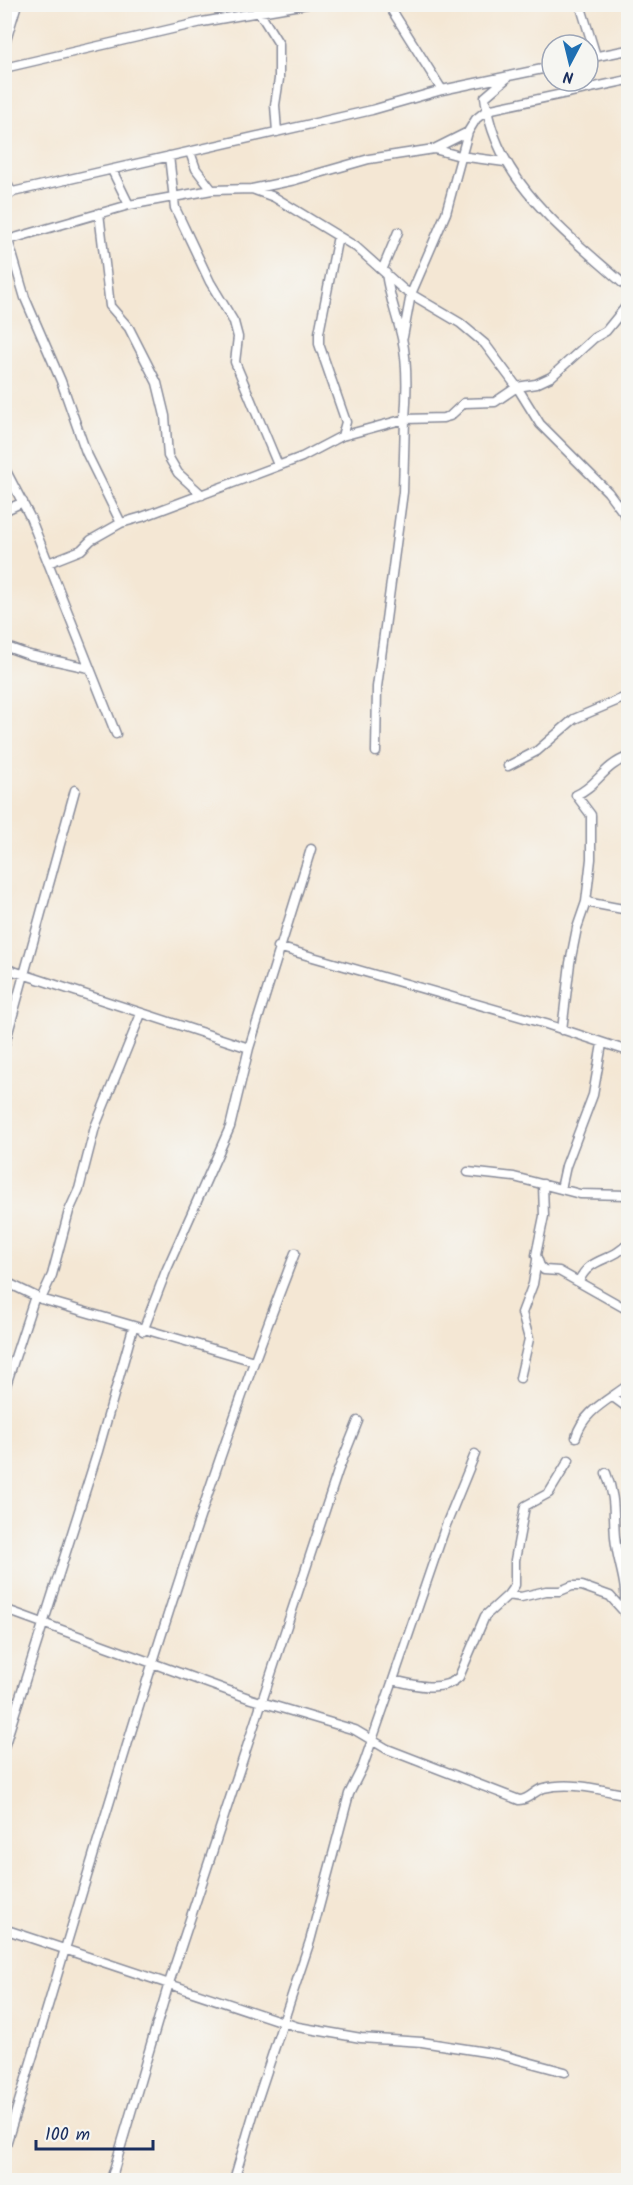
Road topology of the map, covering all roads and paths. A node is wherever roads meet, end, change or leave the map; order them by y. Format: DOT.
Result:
graph roads {
  1 [pos="17,4"];
  2 [pos="307,4"];
  3 [pos="388,4"];
  4 [pos="580,4"];
  5 [pos="256,8"];
  6 [pos="587,33"];
  7 [pos="4,47"];
  8 [pos="628,50"];
  9 [pos="600,55"];
  10 [pos="4,68"];
  11 [pos="540,70"];
  12 [pos="506,78"];
  13 [pos="628,80"];
  14 [pos="442,90"];
  15 [pos="487,110"];
  16 [pos="277,132"];
  17 [pos="468,132"];
  18 [pos="434,148"];
  19 [pos="190,152"];
  20 [pos="169,156"];
  21 [pos="460,156"];
  22 [pos="505,162"];
  23 [pos="112,170"];
  24 [pos="4,178"];
  25 [pos="252,189"];
  26 [pos="212,190"];
  27 [pos="7,194"];
  28 [pos="174,196"];
  29 [pos="129,205"];
  30 [pos="99,213"];
  31 [pos="398,232"];
  32 [pos="338,236"];
  33 [pos="6,241"];
  34 [pos="384,271"];
  35 [pos="628,288"];
  36 [pos="411,294"];
  37 [pos="628,304"];
  38 [pos="403,340"];
  39 [pos="517,387"];
  40 [pos="405,419"];
  41 [pos="342,436"];
  42 [pos="278,465"];
  43 [pos="4,467"];
  44 [pos="202,495"];
  45 [pos="23,502"];
  46 [pos="4,511"];
  47 [pos="628,519"];
  48 [pos="121,522"];
  49 [pos="48,562"];
  50 [pos="4,646"];
  51 [pos="89,668"];
  52 [pos="628,696"];
  53 [pos="116,734"];
  54 [pos="376,752"];
  55 [pos="628,757"];
  56 [pos="508,766"];
  57 [pos="75,790"];
  58 [pos="311,849"];
  59 [pos="586,902"];
  60 [pos="628,910"];
  61 [pos="279,947"];
  62 [pos="4,968"];
  63 [pos="25,975"];
  64 [pos="141,1014"];
  65 [pos="562,1030"];
  66 [pos="602,1044"];
  67 [pos="4,1047"];
  68 [pos="249,1048"];
  69 [pos="628,1051"];
  70 [pos="468,1172"];
  71 [pos="543,1184"];
  72 [pos="561,1189"];
  73 [pos="628,1195"];
  74 [pos="628,1243"];
  75 [pos="296,1253"];
  76 [pos="537,1259"];
  77 [pos="4,1281"];
  78 [pos="579,1281"];
  79 [pos="38,1297"];
  80 [pos="628,1310"];
  81 [pos="133,1328"];
  82 [pos="143,1331"];
  83 [pos="254,1361"];
  84 [pos="520,1378"];
  85 [pos="628,1385"];
  86 [pos="4,1391"];
  87 [pos="613,1397"];
  88 [pos="628,1408"];
  89 [pos="358,1420"];
  90 [pos="576,1437"];
  91 [pos="475,1454"];
  92 [pos="569,1460"];
  93 [pos="606,1473"];
  94 [pos="508,1595"];
  95 [pos="4,1609"];
  96 [pos="626,1613"];
  97 [pos="42,1622"];
  98 [pos="153,1662"];
  99 [pos="393,1680"];
  100 [pos="264,1702"];
  101 [pos="373,1740"];
  102 [pos="4,1747"];
  103 [pos="628,1795"];
  104 [pos="4,1929"];
  105 [pos="66,1949"];
  106 [pos="169,1983"];
  107 [pos="283,2021"];
  108 [pos="565,2072"];
  109 [pos="4,2151"];
  110 [pos="111,2181"];
  111 [pos="234,2181"];
  1 -- 7 [label="street"];
  2 -- 5 [label="street"];
  3 -- 14 [label="street"];
  4 -- 6 [label="street"];
  5 -- 10 [label="street"];
  5 -- 16 [label="street"];
  8 -- 9 [label="street"];
  11 -- 12 [label="street"];
  12 -- 14 [label="street"];
  12 -- 15 [label="street"];
  13 -- 15 [label="street"];
  14 -- 16 [label="street"];
  15 -- 17 [label="street"];
  15 -- 22 [label="street"];
  16 -- 19 [label="street"];
  17 -- 18 [label="street"];
  17 -- 21 [label="street"];
  18 -- 21 [label="street"];
  18 -- 25 [label="street"];
  19 -- 20 [label="street"];
  19 -- 26 [label="street"];
  20 -- 23 [label="street"];
  20 -- 28 [label="street"];
  21 -- 22 [label="street"];
  21 -- 36 [label="street"];
  22 -- 35 [label="street"];
  23 -- 27 [label="street"];
  23 -- 29 [label="street"];
  24 -- 27 [label="street"];
  25 -- 26 [label="street"];
  25 -- 32 [label="street"];
  26 -- 28 [label="street"];
  28 -- 29 [label="street"];
  28 -- 42 [label="street"];
  29 -- 30 [label="street"];
  30 -- 33 [label="street"];
  30 -- 44 [label="street"];
  31 -- 34 [label="street"];
  32 -- 34 [label="street"];
  32 -- 41 [label="street"];
  33 -- 48 [label="street"];
  34 -- 36 [label="street"];
  34 -- 38 [label="street"];
  36 -- 38 [label="street"];
  36 -- 39 [label="street"];
  37 -- 39 [label="street"];
  38 -- 40 [label="street"];
  39 -- 40 [label="street"];
  39 -- 47 [label="street"];
  40 -- 41 [label="street"];
  40 -- 54 [label="street"];
  41 -- 42 [label="street"];
  42 -- 44 [label="street"];
  43 -- 45 [label="street"];
  44 -- 48 [label="street"];
  45 -- 46 [label="street"];
  45 -- 49 [label="street"];
  48 -- 49 [label="street"];
  49 -- 51 [label="street"];
  50 -- 51 [label="street"];
  51 -- 53 [label="street"];
  52 -- 56 [label="street"];
  55 -- 59 [label="street"];
  57 -- 63 [label="street"];
  58 -- 61 [label="street"];
  59 -- 60 [label="street"];
  59 -- 65 [label="street"];
  61 -- 65 [label="street"];
  61 -- 68 [label="street"];
  62 -- 63 [label="street"];
  63 -- 64 [label="street"];
  63 -- 67 [label="street"];
  64 -- 68 [label="street"];
  64 -- 79 [label="street"];
  65 -- 66 [label="street"];
  66 -- 69 [label="street"];
  66 -- 72 [label="street"];
  68 -- 82 [label="street"];
  70 -- 71 [label="street"];
  71 -- 72 [label="street"];
  71 -- 76 [label="street"];
  72 -- 73 [label="street"];
  74 -- 78 [label="street"];
  75 -- 83 [label="street"];
  76 -- 78 [label="street"];
  76 -- 84 [label="street"];
  77 -- 79 [label="street"];
  78 -- 80 [label="street"];
  79 -- 81 [label="street"];
  79 -- 86 [label="street"];
  81 -- 82 [label="street"];
  81 -- 97 [label="street"];
  82 -- 83 [label="street"];
  83 -- 98 [label="street"];
  85 -- 87 [label="street"];
  87 -- 88 [label="street"];
  87 -- 90 [label="street"];
  89 -- 100 [label="street"];
  91 -- 99 [label="street"];
  92 -- 94 [label="street"];
  93 -- 96 [label="street"];
  94 -- 96 [label="street"];
  94 -- 99 [label="street"];
  95 -- 97 [label="street"];
  97 -- 98 [label="street"];
  97 -- 102 [label="street"];
  98 -- 100 [label="street"];
  98 -- 105 [label="street"];
  99 -- 101 [label="street"];
  100 -- 101 [label="street"];
  100 -- 106 [label="street"];
  101 -- 103 [label="street"];
  101 -- 107 [label="street"];
  104 -- 105 [label="street"];
  105 -- 106 [label="street"];
  105 -- 109 [label="street"];
  106 -- 107 [label="street"];
  106 -- 110 [label="street"];
  107 -- 108 [label="street"];
  107 -- 111 [label="street"];
}
